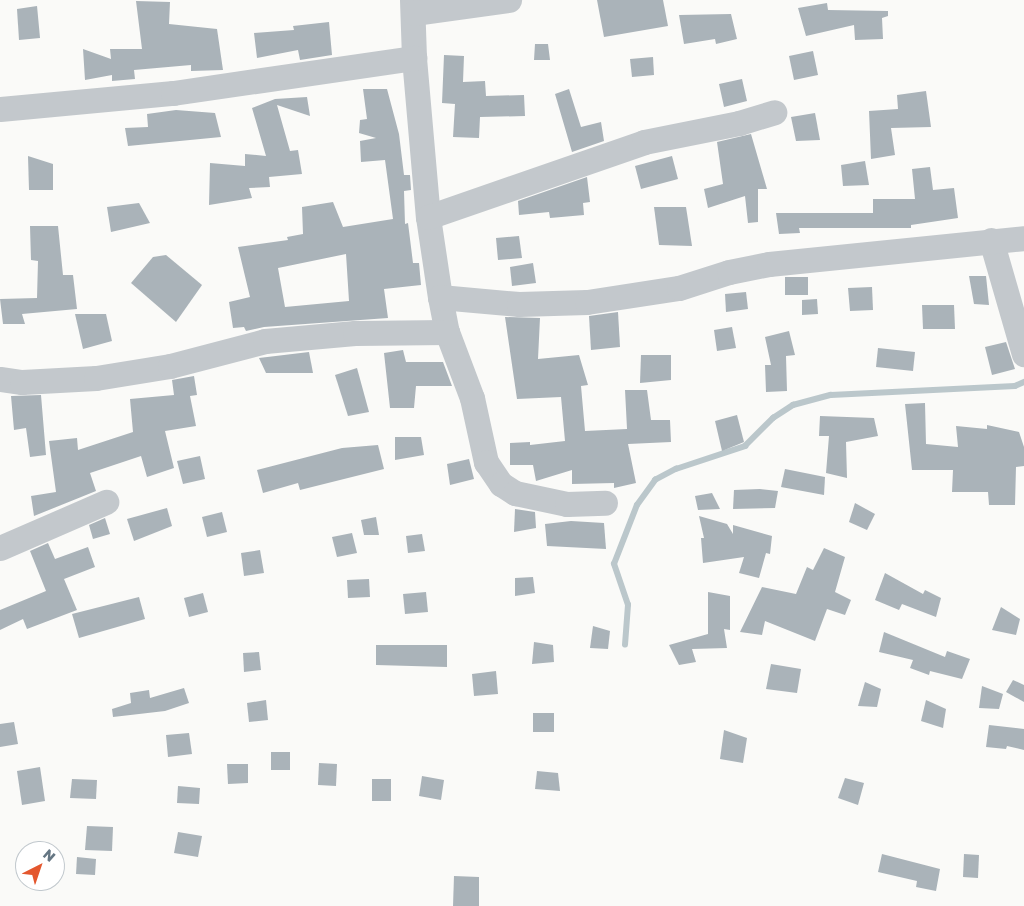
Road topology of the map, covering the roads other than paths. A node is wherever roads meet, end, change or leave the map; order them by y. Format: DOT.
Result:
graph roads {
  1 [pos="509,0"];
  2 [pos="413,6"];
  3 [pos="414,58"];
  4 [pos="0,109"];
  5 [pos="774,112"];
  6 [pos="428,216"];
  7 [pos="1024,238"];
  8 [pos="991,240"];
  9 [pos="440,297"];
  10 [pos="447,332"];
  11 [pos="1024,354"];
  12 [pos="0,379"];
  13 [pos="106,502"];
  14 [pos="605,503"];
  15 [pos="0,548"];
  1 -- 2 [label="street"];
  2 -- 3 [label="street"];
  3 -- 4 [label="street"];
  3 -- 6 [label="street"];
  5 -- 6 [label="street"];
  6 -- 9 [label="street"];
  7 -- 8 [label="street"];
  8 -- 9 [label="street"];
  8 -- 11 [label="street"];
  9 -- 10 [label="street"];
  10 -- 12 [label="street"];
  10 -- 14 [label="street"];
  13 -- 15 [label="street"];
}
